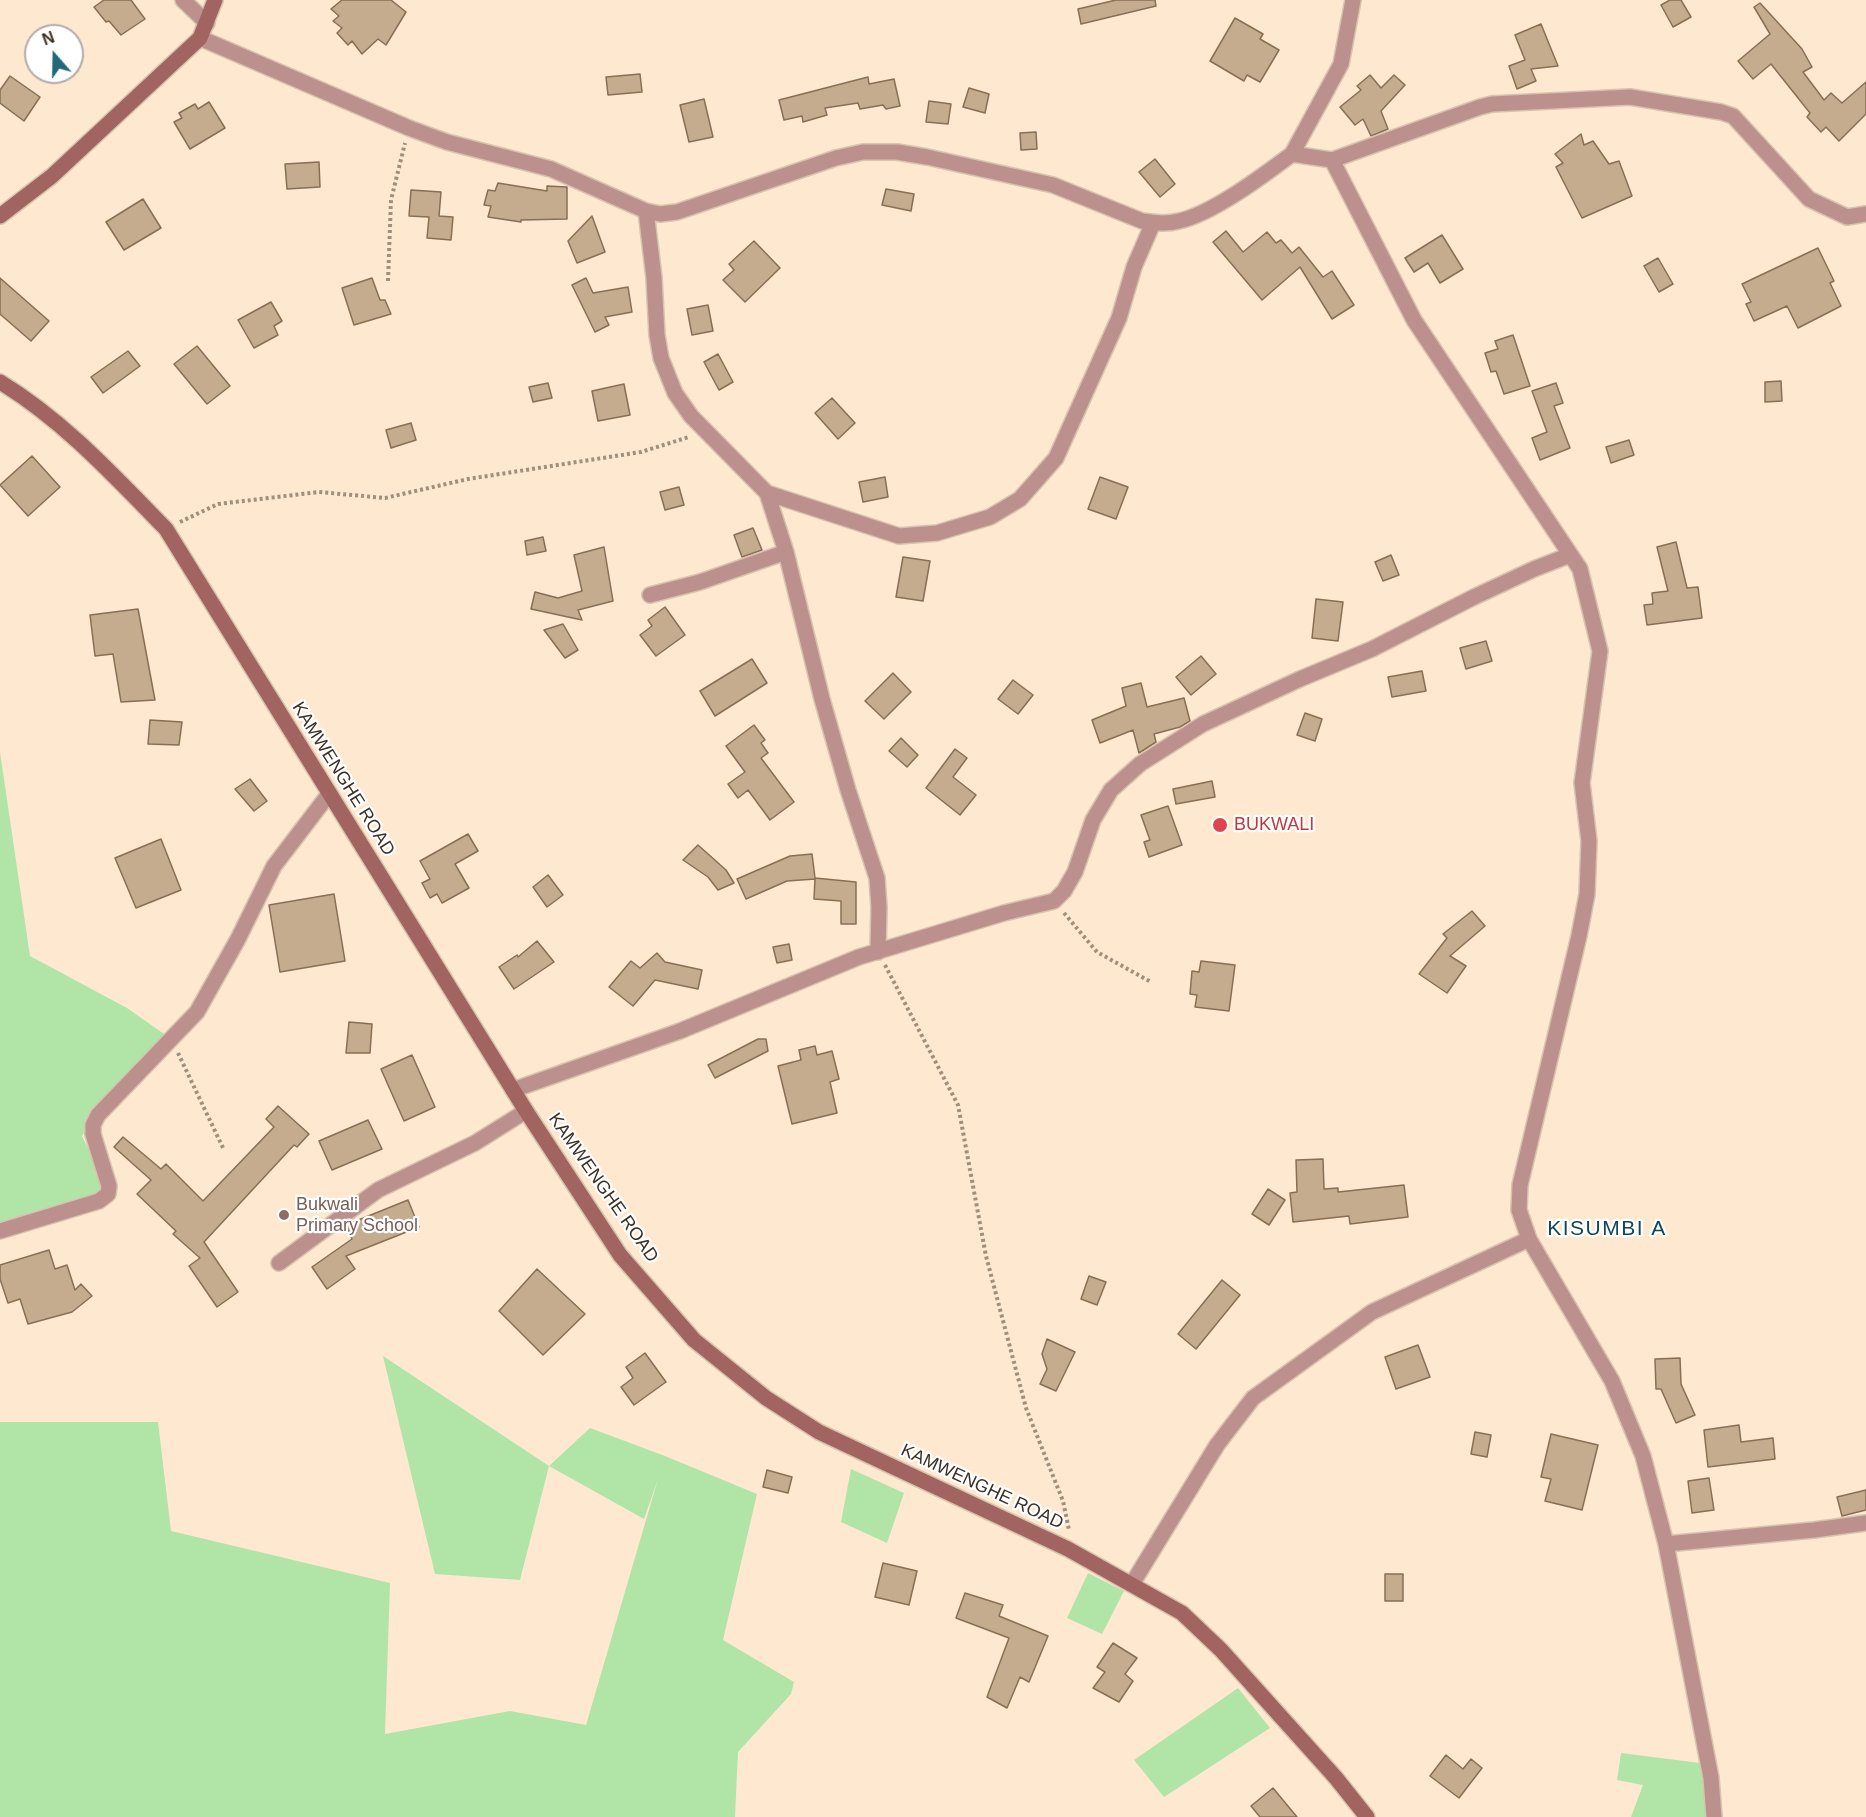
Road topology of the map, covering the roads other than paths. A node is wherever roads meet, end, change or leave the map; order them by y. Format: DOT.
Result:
graph roads {
  1 [pos="183,0"];
  2 [pos="215,0"];
  3 [pos="1353,0"];
  4 [pos="207,22"];
  5 [pos="200,38"];
  6 [pos="1292,154"];
  7 [pos="1332,160"];
  8 [pos="646,211"];
  9 [pos="1866,214"];
  10 [pos="0,216"];
  11 [pos="1152,223"];
  12 [pos="0,382"];
  13 [pos="767,493"];
  14 [pos="786,552"];
  15 [pos="1570,555"];
  16 [pos="650,596"];
  17 [pos="329,794"];
  18 [pos="878,952"];
  19 [pos="513,1090"];
  20 [pos="526,1111"];
  21 [pos="0,1231"];
  22 [pos="1529,1239"];
  23 [pos="279,1263"];
  24 [pos="1866,1523"];
  25 [pos="1666,1544"];
  26 [pos="1132,1584"];
  27 [pos="1367,1817"];
  28 [pos="1714,1817"];
  1 -- 4 [label="street"];
  2 -- 4 [label="main road"];
  3 -- 6 [label="street"];
  4 -- 5 [label="main road"];
  5 -- 8 [label="street"];
  5 -- 10 [label="main road"];
  6 -- 7 [label="street"];
  6 -- 11 [label="street"];
  7 -- 9 [label="street"];
  7 -- 15 [label="street"];
  8 -- 11 [label="street"];
  8 -- 13 [label="street"];
  11 -- 13 [label="street"];
  12 -- 17 [label="main road, KAMWENGHE ROAD"];
  13 -- 14 [label="street"];
  14 -- 16 [label="street"];
  14 -- 18 [label="street"];
  15 -- 18 [label="street"];
  15 -- 22 [label="street"];
  17 -- 19 [label="main road, KAMWENGHE ROAD"];
  17 -- 21 [label="street"];
  18 -- 19 [label="street"];
  19 -- 20 [label="main road, KAMWENGHE ROAD"];
  20 -- 23 [label="street"];
  20 -- 26 [label="main road, KAMWENGHE ROAD"];
  22 -- 25 [label="street"];
  22 -- 26 [label="street"];
  24 -- 25 [label="street"];
  25 -- 28 [label="street"];
  26 -- 27 [label="main road, KAMWENGHE ROAD"];
}
